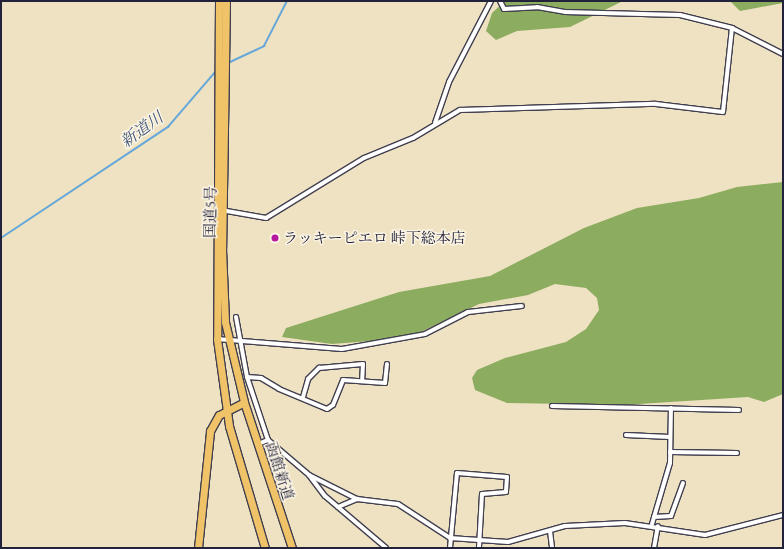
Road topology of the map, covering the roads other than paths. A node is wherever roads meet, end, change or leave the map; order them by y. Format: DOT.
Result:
graph roads {
  1 [pos="220,1"];
  2 [pos="226,1"];
  3 [pos="490,1"];
  4 [pos="500,1"];
  5 [pos="732,28"];
  6 [pos="783,54"];
  7 [pos="222,60"];
  8 [pos="435,124"];
  9 [pos="219,210"];
  10 [pos="522,306"];
  11 [pos="236,317"];
  12 [pos="217,339"];
  13 [pos="228,339"];
  14 [pos="239,339"];
  15 [pos="388,364"];
  16 [pos="247,377"];
  17 [pos="362,381"];
  18 [pos="303,397"];
  19 [pos="244,402"];
  20 [pos="552,406"];
  21 [pos="671,408"];
  22 [pos="226,410"];
  23 [pos="739,410"];
  24 [pos="626,435"];
  25 [pos="670,436"];
  26 [pos="268,440"];
  27 [pos="258,444"];
  28 [pos="670,452"];
  29 [pos="738,453"];
  30 [pos="309,475"];
  31 [pos="683,483"];
  32 [pos="357,499"];
  33 [pos="338,507"];
  34 [pos="783,515"];
  35 [pos="654,517"];
  36 [pos="652,524"];
  37 [pos="658,526"];
  38 [pos="550,531"];
  39 [pos="450,538"];
  40 [pos="479,541"];
  41 [pos="508,542"];
  42 [pos="198,548"];
  43 [pos="265,548"];
  44 [pos="292,548"];
  45 [pos="386,548"];
  46 [pos="450,548"];
  47 [pos="479,548"];
  48 [pos="508,548"];
  49 [pos="552,548"];
  50 [pos="654,548"];
  1 -- 7 [label="highway, 国道5号"];
  2 -- 7 [label="highway, 国道5号"];
  3 -- 8 [label="street"];
  4 -- 5 [label="street"];
  5 -- 6 [label="street"];
  5 -- 8 [label="street"];
  7 -- 9 [label="highway, 国道5号"];
  8 -- 9 [label="street"];
  9 -- 12 [label="highway, 国道5号"];
  9 -- 13 [label="highway, 国道5号"];
  10 -- 14 [label="street"];
  11 -- 14 [label="street"];
  12 -- 13 [label="street"];
  12 -- 22 [label="highway, 国道5号"];
  13 -- 14 [label="street"];
  13 -- 19 [label="highway, 国道5号"];
  14 -- 16 [label="street"];
  15 -- 17 [label="street"];
  16 -- 18 [label="street"];
  16 -- 26 [label="street"];
  17 -- 18 [label="street"];
  17 -- 18 [label="street"];
  19 -- 22 [label="highway"];
  19 -- 27 [label="highway, 函館新道"];
  20 -- 21 [label="street"];
  21 -- 23 [label="street"];
  21 -- 25 [label="street"];
  22 -- 42 [label="highway"];
  22 -- 43 [label="highway"];
  24 -- 25 [label="street"];
  25 -- 28 [label="street"];
  26 -- 27 [label="street"];
  26 -- 30 [label="street"];
  27 -- 44 [label="highway, 函館新道"];
  28 -- 29 [label="street"];
  28 -- 35 [label="street"];
  30 -- 32 [label="street"];
  30 -- 33 [label="street"];
  31 -- 35 [label="street"];
  32 -- 33 [label="street"];
  32 -- 39 [label="street"];
  33 -- 45 [label="street"];
  34 -- 37 [label="street"];
  35 -- 36 [label="street"];
  36 -- 37 [label="street"];
  36 -- 38 [label="street"];
  37 -- 50 [label="street"];
  38 -- 41 [label="street"];
  38 -- 49 [label="street"];
  39 -- 40 [label="street"];
  39 -- 40 [label="street"];
  39 -- 46 [label="street"];
  40 -- 41 [label="street"];
  40 -- 47 [label="street"];
  41 -- 48 [label="street"];
}
